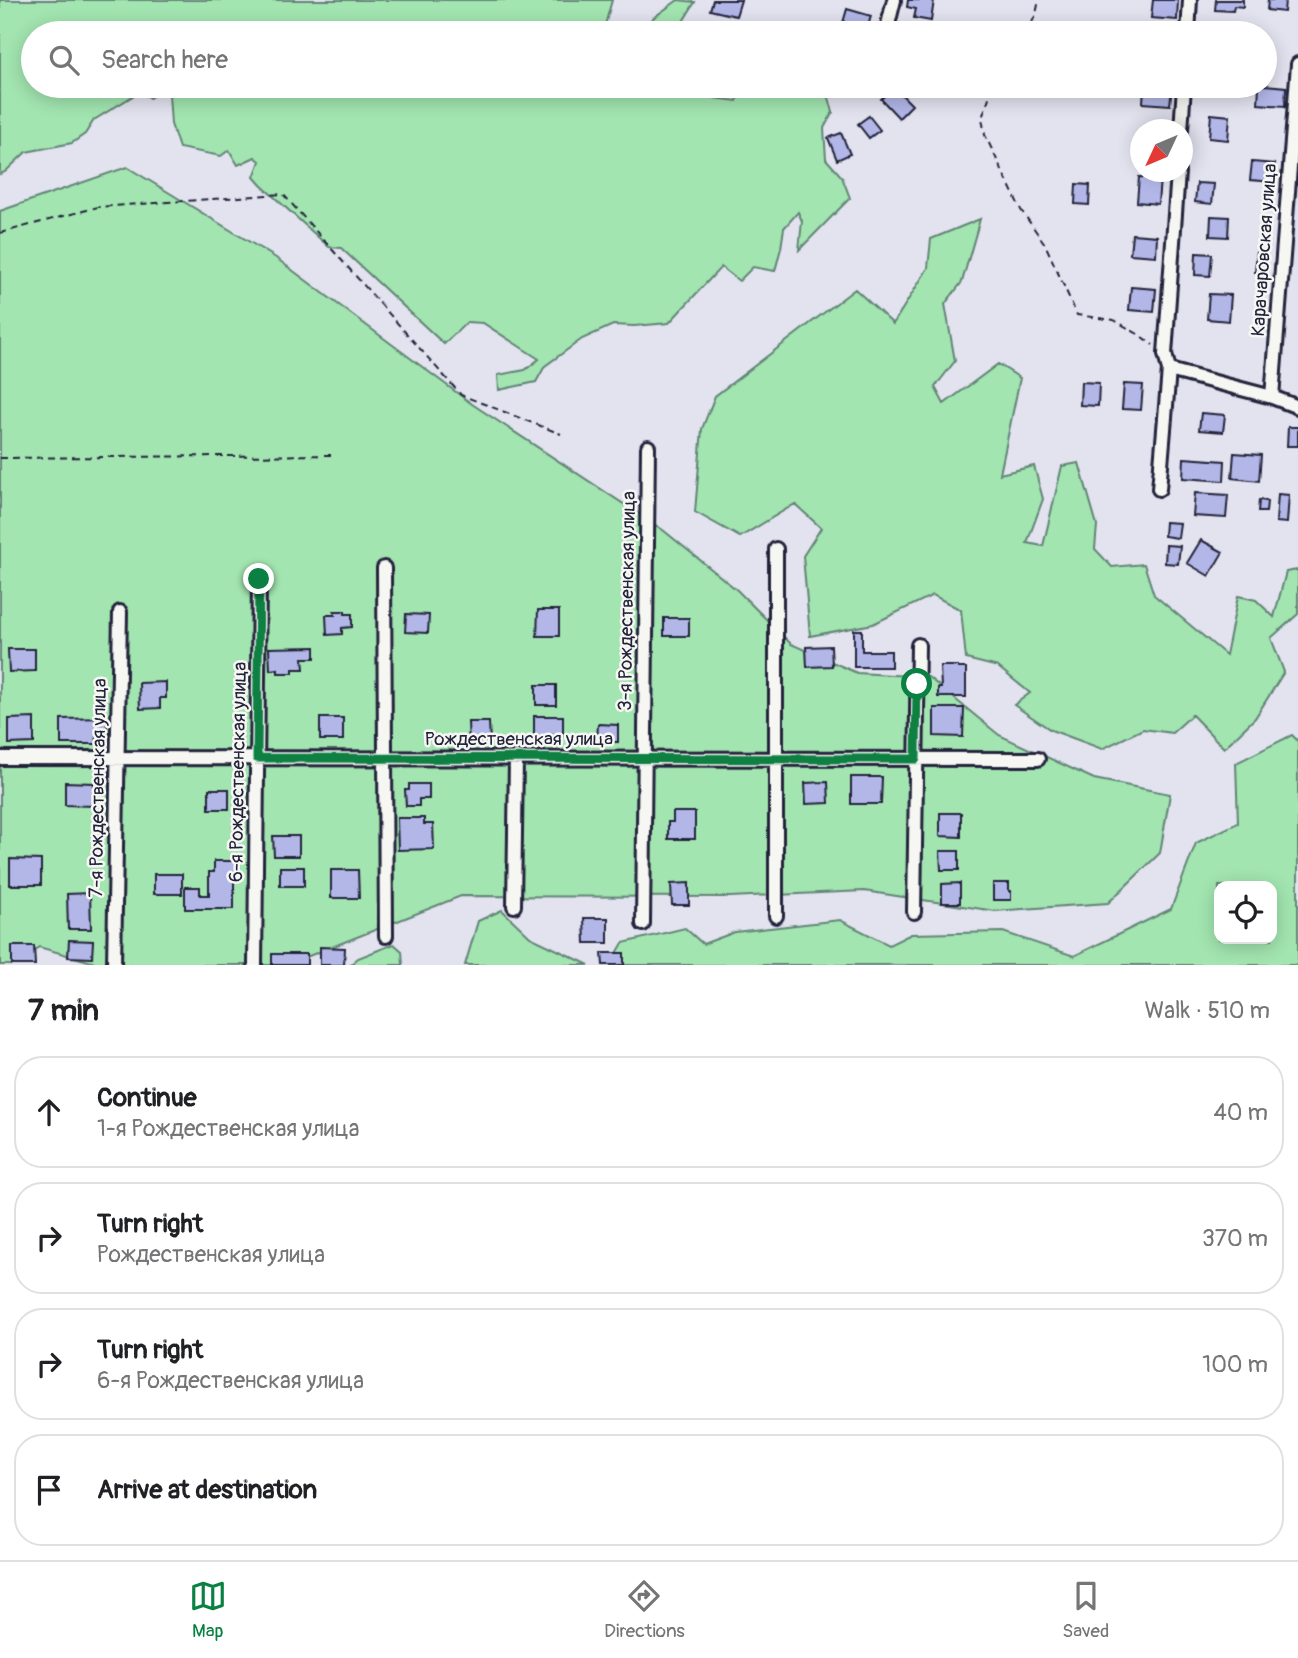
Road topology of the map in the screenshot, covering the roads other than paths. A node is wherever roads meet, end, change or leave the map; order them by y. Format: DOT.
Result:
graph roads {
  1 [pos="894,0"];
  2 [pos="1190,0"];
  3 [pos="890,21"];
  4 [pos="1189,21"];
  5 [pos="1298,64"];
  6 [pos="1183,98"];
  7 [pos="1182,119"];
  8 [pos="1177,182"];
  9 [pos="1169,370"];
  10 [pos="1272,397"];
  11 [pos="1298,407"];
  12 [pos="648,447"];
  13 [pos="1159,489"];
  14 [pos="776,549"];
  15 [pos="384,568"];
  16 [pos="259,579"];
  17 [pos="120,612"];
  18 [pos="918,645"];
  19 [pos="0,758"];
  20 [pos="118,758"];
  21 [pos="257,758"];
  22 [pos="385,758"];
  23 [pos="516,758"];
  24 [pos="645,758"];
  25 [pos="776,758"];
  26 [pos="916,759"];
  27 [pos="1038,759"];
  28 [pos="514,906"];
  29 [pos="914,912"];
  30 [pos="776,916"];
  31 [pos="643,924"];
  32 [pos="386,936"];
  33 [pos="114,965"];
  34 [pos="256,965"];
  1 -- 3 [label="street"];
  2 -- 4 [label="street"];
  5 -- 10 [label="street, Карачаровская улица"];
  6 -- 7 [label="street"];
  8 -- 9 [label="street"];
  9 -- 10 [label="street"];
  9 -- 13 [label="street"];
  10 -- 11 [label="street"];
  12 -- 24 [label="street, 3-я Рождественская улица"];
  14 -- 25 [label="street"];
  15 -- 22 [label="street"];
  16 -- 21 [label="street, 6-я Рождественская улица"];
  17 -- 20 [label="street, 7-я Рождественская улица"];
  18 -- 26 [label="street"];
  19 -- 20 [label="street, Рождественская улица"];
  20 -- 21 [label="street, Рождественская улица"];
  20 -- 33 [label="street, 7-я Рождественская улица"];
  21 -- 22 [label="street, Рождественская улица"];
  21 -- 34 [label="street, 6-я Рождественская улица"];
  22 -- 23 [label="street, Рождественская улица"];
  22 -- 32 [label="street"];
  23 -- 24 [label="street, Рождественская улица"];
  23 -- 28 [label="street"];
  24 -- 25 [label="street, Рождественская улица"];
  24 -- 31 [label="street, 3-я Рождественская улица"];
  25 -- 26 [label="street, Рождественская улица"];
  25 -- 30 [label="street"];
  26 -- 27 [label="street, Рождественская улица"];
  26 -- 29 [label="street"];
}
